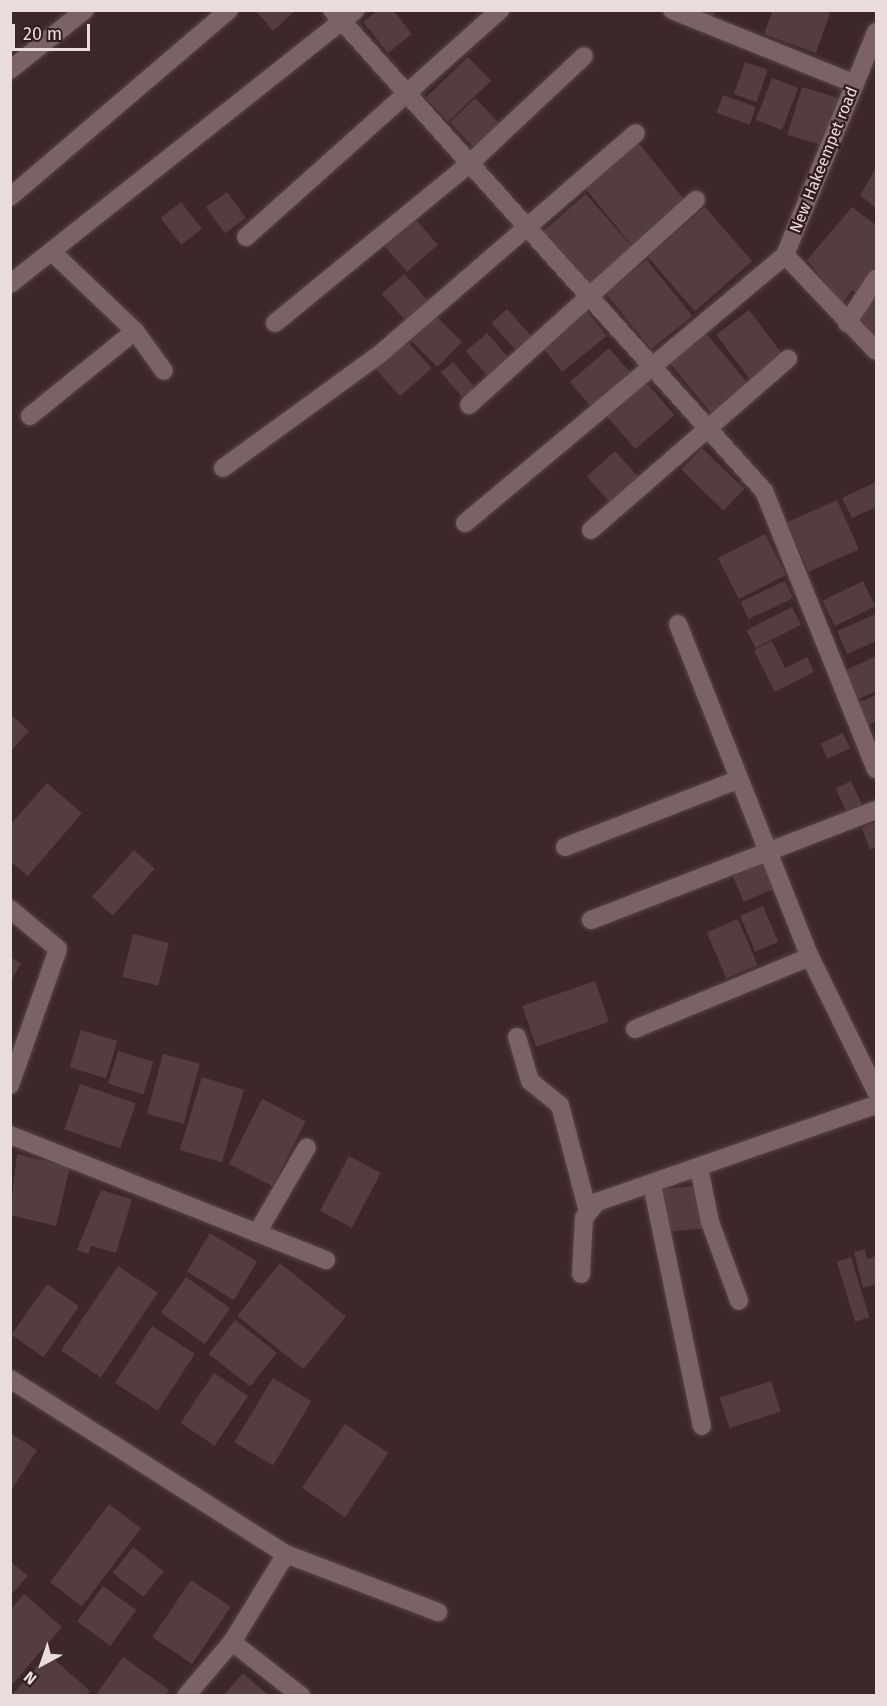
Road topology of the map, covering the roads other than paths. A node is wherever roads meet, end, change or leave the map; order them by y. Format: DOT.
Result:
graph roads {
  1 [pos="85,10"];
  2 [pos="229,10"];
  3 [pos="500,10"];
  4 [pos="672,10"];
  5 [pos="344,14"];
  6 [pos="876,32"];
  7 [pos="584,56"];
  8 [pos="10,70"];
  9 [pos="855,84"];
  10 [pos="408,97"];
  11 [pos="636,133"];
  12 [pos="468,165"];
  13 [pos="10,197"];
  14 [pos="696,200"];
  15 [pos="525,229"];
  16 [pos="246,237"];
  17 [pos="52,252"];
  18 [pos="773,265"];
  19 [pos="876,279"];
  20 [pos="10,284"];
  21 [pos="585,297"];
  22 [pos="275,323"];
  23 [pos="847,323"];
  24 [pos="135,331"];
  25 [pos="876,351"];
  26 [pos="788,359"];
  27 [pos="647,366"];
  28 [pos="164,371"];
  29 [pos="469,405"];
  30 [pos="30,416"];
  31 [pos="711,431"];
  32 [pos="222,468"];
  33 [pos="465,523"];
  34 [pos="591,530"];
  35 [pos="678,624"];
  36 [pos="876,769"];
  37 [pos="737,780"];
  38 [pos="876,810"];
  39 [pos="565,847"];
  40 [pos="765,851"];
  41 [pos="10,909"];
  42 [pos="591,920"];
  43 [pos="810,957"];
  44 [pos="635,1029"];
  45 [pos="517,1037"];
  46 [pos="10,1085"];
  47 [pos="876,1091"];
  48 [pos="876,1105"];
  49 [pos="10,1135"];
  50 [pos="307,1147"];
  51 [pos="699,1168"];
  52 [pos="652,1185"];
  53 [pos="587,1208"];
  54 [pos="258,1233"];
  55 [pos="326,1260"];
  56 [pos="581,1274"];
  57 [pos="739,1301"];
  58 [pos="10,1379"];
  59 [pos="702,1426"];
  60 [pos="286,1554"];
  61 [pos="438,1612"];
  62 [pos="232,1642"];
  63 [pos="186,1695"];
  64 [pos="301,1695"];
  1 -- 8 [label="street"];
  2 -- 13 [label="street"];
  3 -- 10 [label="street"];
  4 -- 9 [label="street"];
  5 -- 10 [label="street"];
  5 -- 17 [label="street"];
  6 -- 9 [label="street, New Hakeempet road"];
  7 -- 12 [label="street"];
  9 -- 18 [label="street, New Hakeempet road"];
  10 -- 12 [label="street"];
  10 -- 16 [label="street"];
  11 -- 15 [label="street"];
  12 -- 15 [label="street"];
  12 -- 22 [label="street"];
  14 -- 21 [label="street"];
  15 -- 21 [label="street"];
  15 -- 32 [label="street"];
  17 -- 20 [label="street"];
  17 -- 24 [label="street"];
  18 -- 23 [label="street"];
  18 -- 27 [label="street"];
  19 -- 23 [label="street"];
  21 -- 27 [label="street"];
  21 -- 29 [label="street"];
  23 -- 25 [label="street"];
  24 -- 28 [label="street"];
  24 -- 30 [label="street"];
  26 -- 31 [label="street"];
  27 -- 31 [label="street"];
  27 -- 33 [label="street"];
  31 -- 34 [label="street"];
  31 -- 36 [label="street"];
  35 -- 37 [label="street"];
  37 -- 39 [label="street"];
  37 -- 40 [label="street"];
  38 -- 40 [label="street"];
  40 -- 42 [label="street"];
  40 -- 43 [label="street"];
  41 -- 46 [label="street"];
  43 -- 44 [label="street"];
  43 -- 47 [label="street"];
  45 -- 53 [label="street"];
  48 -- 51 [label="street"];
  49 -- 54 [label="street"];
  50 -- 54 [label="street"];
  51 -- 52 [label="street"];
  51 -- 57 [label="street"];
  52 -- 53 [label="street"];
  52 -- 59 [label="street"];
  53 -- 56 [label="street"];
  54 -- 55 [label="street"];
  58 -- 60 [label="street"];
  60 -- 61 [label="street"];
  60 -- 62 [label="street"];
  62 -- 63 [label="street"];
  62 -- 64 [label="street"];
}
